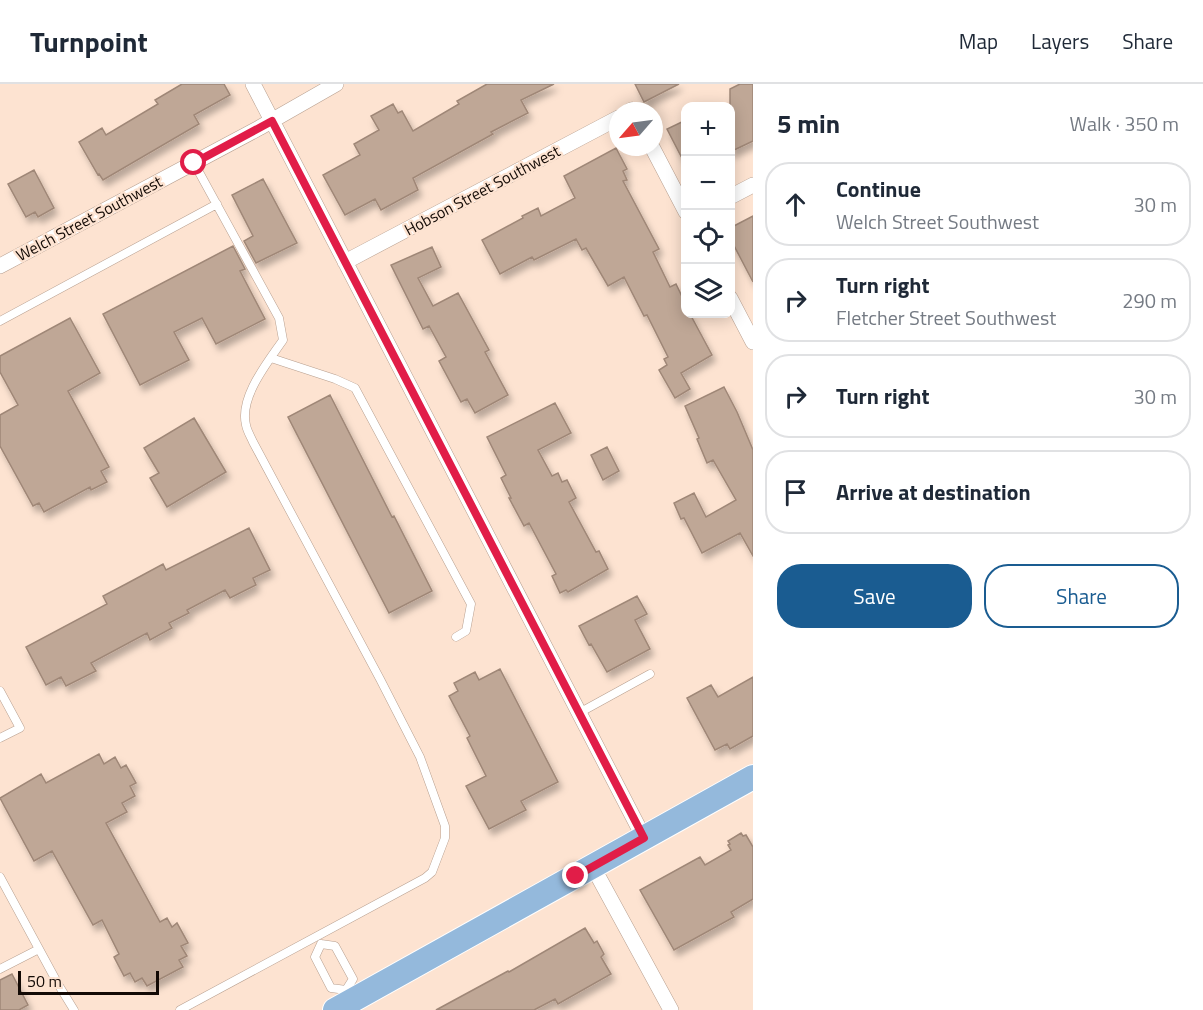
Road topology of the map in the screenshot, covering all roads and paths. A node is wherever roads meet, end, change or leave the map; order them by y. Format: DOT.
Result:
graph roads {
  1 [pos="253,84"];
  2 [pos="336,84"];
  3 [pos="272,121"];
  4 [pos="609,123"];
  5 [pos="657,156"];
  6 [pos="194,163"];
  7 [pos="753,185"];
  8 [pos="735,194"];
  9 [pos="217,204"];
  10 [pos="685,210"];
  11 [pos="345,262"];
  12 [pos="0,266"];
  13 [pos="735,308"];
  14 [pos="0,321"];
  15 [pos="753,342"];
  16 [pos="271,358"];
  17 [pos="456,637"];
  18 [pos="650,674"];
  19 [pos="0,691"];
  20 [pos="579,713"];
  21 [pos="0,738"];
  22 [pos="753,777"];
  23 [pos="644,838"];
  24 [pos="593,867"];
  25 [pos="0,877"];
  26 [pos="319,940"];
  27 [pos="39,949"];
  28 [pos="0,969"];
  29 [pos="344,1000"];
  30 [pos="74,1010"];
  31 [pos="180,1010"];
  32 [pos="671,1010"];
  1 -- 3 [label="street"];
  2 -- 3 [label="street, Welch Street Southwest"];
  3 -- 6 [label="street, Welch Street Southwest"];
  3 -- 11 [label="street"];
  4 -- 11 [label="street, Hobson Street Southwest"];
  5 -- 10 [label="street"];
  6 -- 9 [label="lane"];
  6 -- 12 [label="street, Welch Street Southwest"];
  7 -- 8 [label="street"];
  9 -- 14 [label="lane"];
  9 -- 16 [label="lane"];
  11 -- 20 [label="street"];
  13 -- 15 [label="street"];
  16 -- 17 [label="lane"];
  16 -- 26 [label="lane"];
  18 -- 20 [label="lane"];
  19 -- 21 [label="lane"];
  20 -- 23 [label="street"];
  22 -- 23 [label="main road"];
  23 -- 24 [label="main road"];
  24 -- 29 [label="main road"];
  24 -- 32 [label="street"];
  25 -- 27 [label="lane"];
  26 -- 29 [label="lane"];
  26 -- 29 [label="lane"];
  26 -- 31 [label="lane"];
  27 -- 28 [label="lane"];
  27 -- 30 [label="lane"];
}
